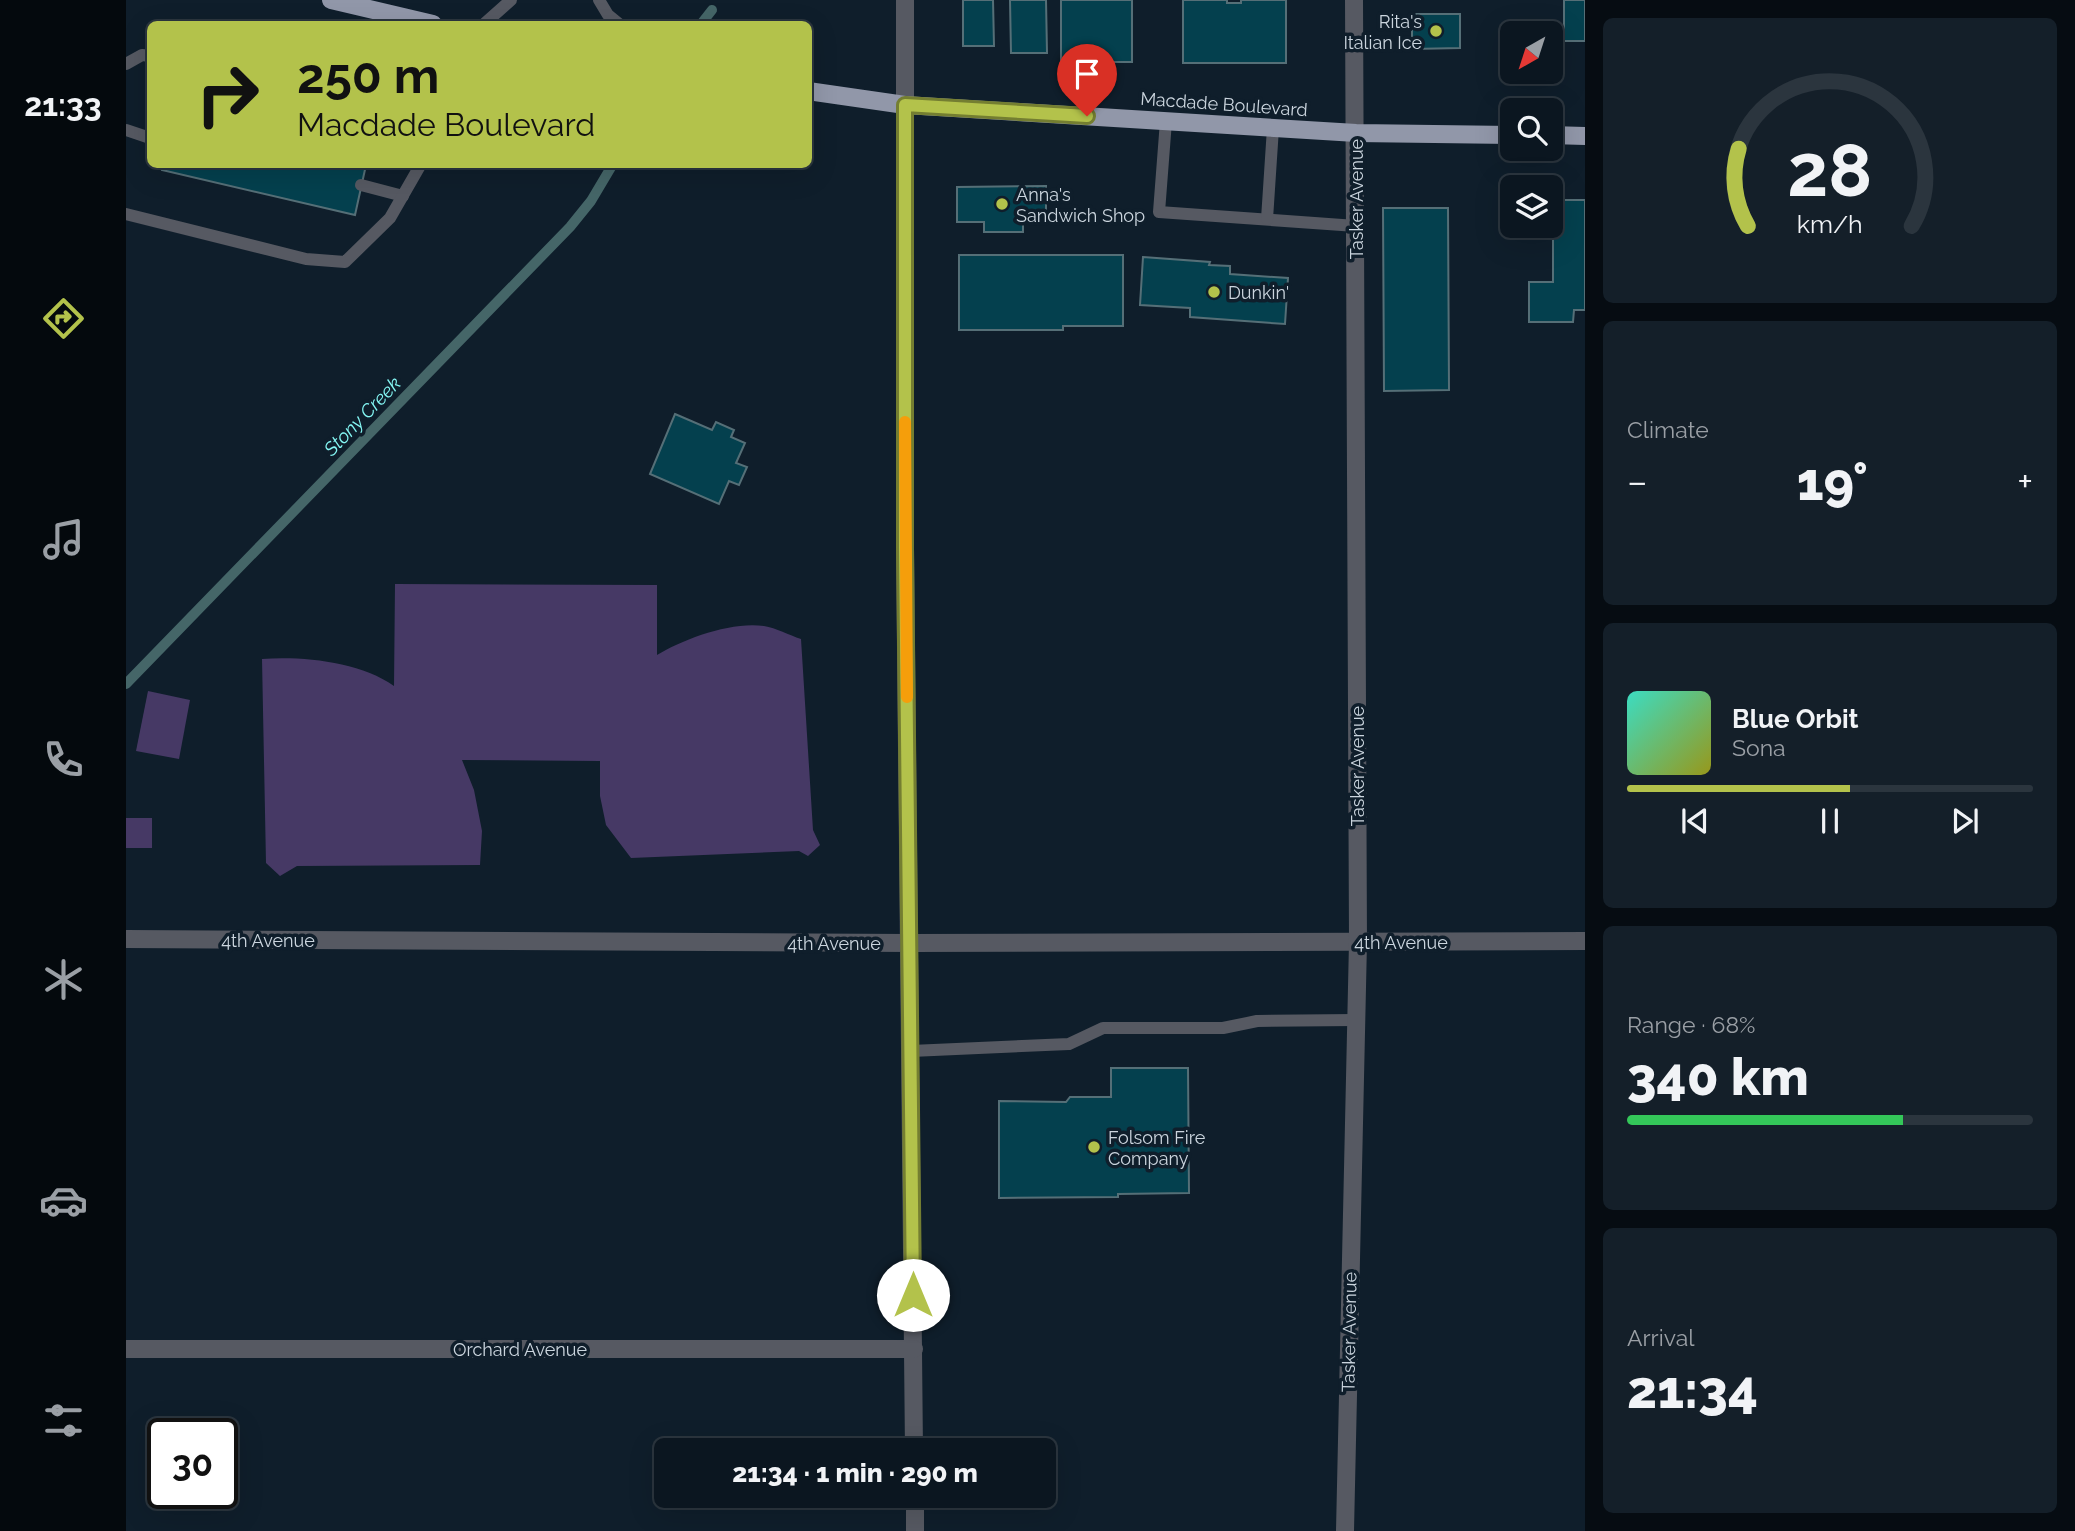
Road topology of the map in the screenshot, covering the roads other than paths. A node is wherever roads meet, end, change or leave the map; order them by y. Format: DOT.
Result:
graph roads {
  1 [pos="331,0"];
  2 [pos="511,0"];
  3 [pos="599,0"];
  4 [pos="905,0"];
  5 [pos="1354,0"];
  6 [pos="420,21"];
  7 [pos="487,21"];
  8 [pos="615,21"];
  9 [pos="147,56"];
  10 [pos="126,64"];
  11 [pos="812,92"];
  12 [pos="905,105"];
  13 [pos="1166,121"];
  14 [pos="1273,128"];
  15 [pos="126,130"];
  16 [pos="1356,133"];
  17 [pos="1500,135"];
  18 [pos="1563,135"];
  19 [pos="1585,136"];
  20 [pos="147,137"];
  21 [pos="419,168"];
  22 [pos="361,185"];
  23 [pos="403,197"];
  24 [pos="126,214"];
  25 [pos="1267,219"];
  26 [pos="1356,226"];
  27 [pos="126,939"];
  28 [pos="1585,941"];
  29 [pos="1358,942"];
  30 [pos="910,943"];
  31 [pos="1356,1020"];
  32 [pos="911,1051"];
  33 [pos="126,1349"];
  34 [pos="914,1349"];
  35 [pos="914,1438"];
  36 [pos="915,1508"];
  37 [pos="915,1531"];
  38 [pos="1345,1531"];
  1 -- 6 [label="main road"];
  2 -- 7 [label="lane"];
  3 -- 8 [label="lane"];
  4 -- 12 [label="street"];
  5 -- 16 [label="street, Tasker Avenue"];
  9 -- 10 [label="lane"];
  11 -- 12 [label="main road, Macdade Boulevard"];
  12 -- 13 [label="main road, Macdade Boulevard"];
  12 -- 30 [label="street"];
  13 -- 14 [label="main road, Macdade Boulevard"];
  13 -- 25 [label="lane"];
  14 -- 16 [label="main road, Macdade Boulevard"];
  14 -- 25 [label="lane"];
  15 -- 20 [label="lane"];
  16 -- 17 [label="main road, Macdade Boulevard"];
  16 -- 26 [label="street, Tasker Avenue"];
  18 -- 19 [label="main road"];
  21 -- 23 [label="lane"];
  22 -- 23 [label="lane"];
  23 -- 24 [label="lane"];
  25 -- 26 [label="lane"];
  26 -- 29 [label="street, Tasker Avenue"];
  27 -- 30 [label="street, 4th Avenue"];
  28 -- 29 [label="street, 4th Avenue"];
  29 -- 30 [label="street, 4th Avenue"];
  29 -- 31 [label="street, Tasker Avenue"];
  30 -- 32 [label="street"];
  31 -- 32 [label="lane"];
  31 -- 38 [label="street, Tasker Avenue"];
  32 -- 34 [label="street"];
  33 -- 34 [label="street, Orchard Avenue"];
  34 -- 35 [label="street"];
  36 -- 37 [label="street"];
}
